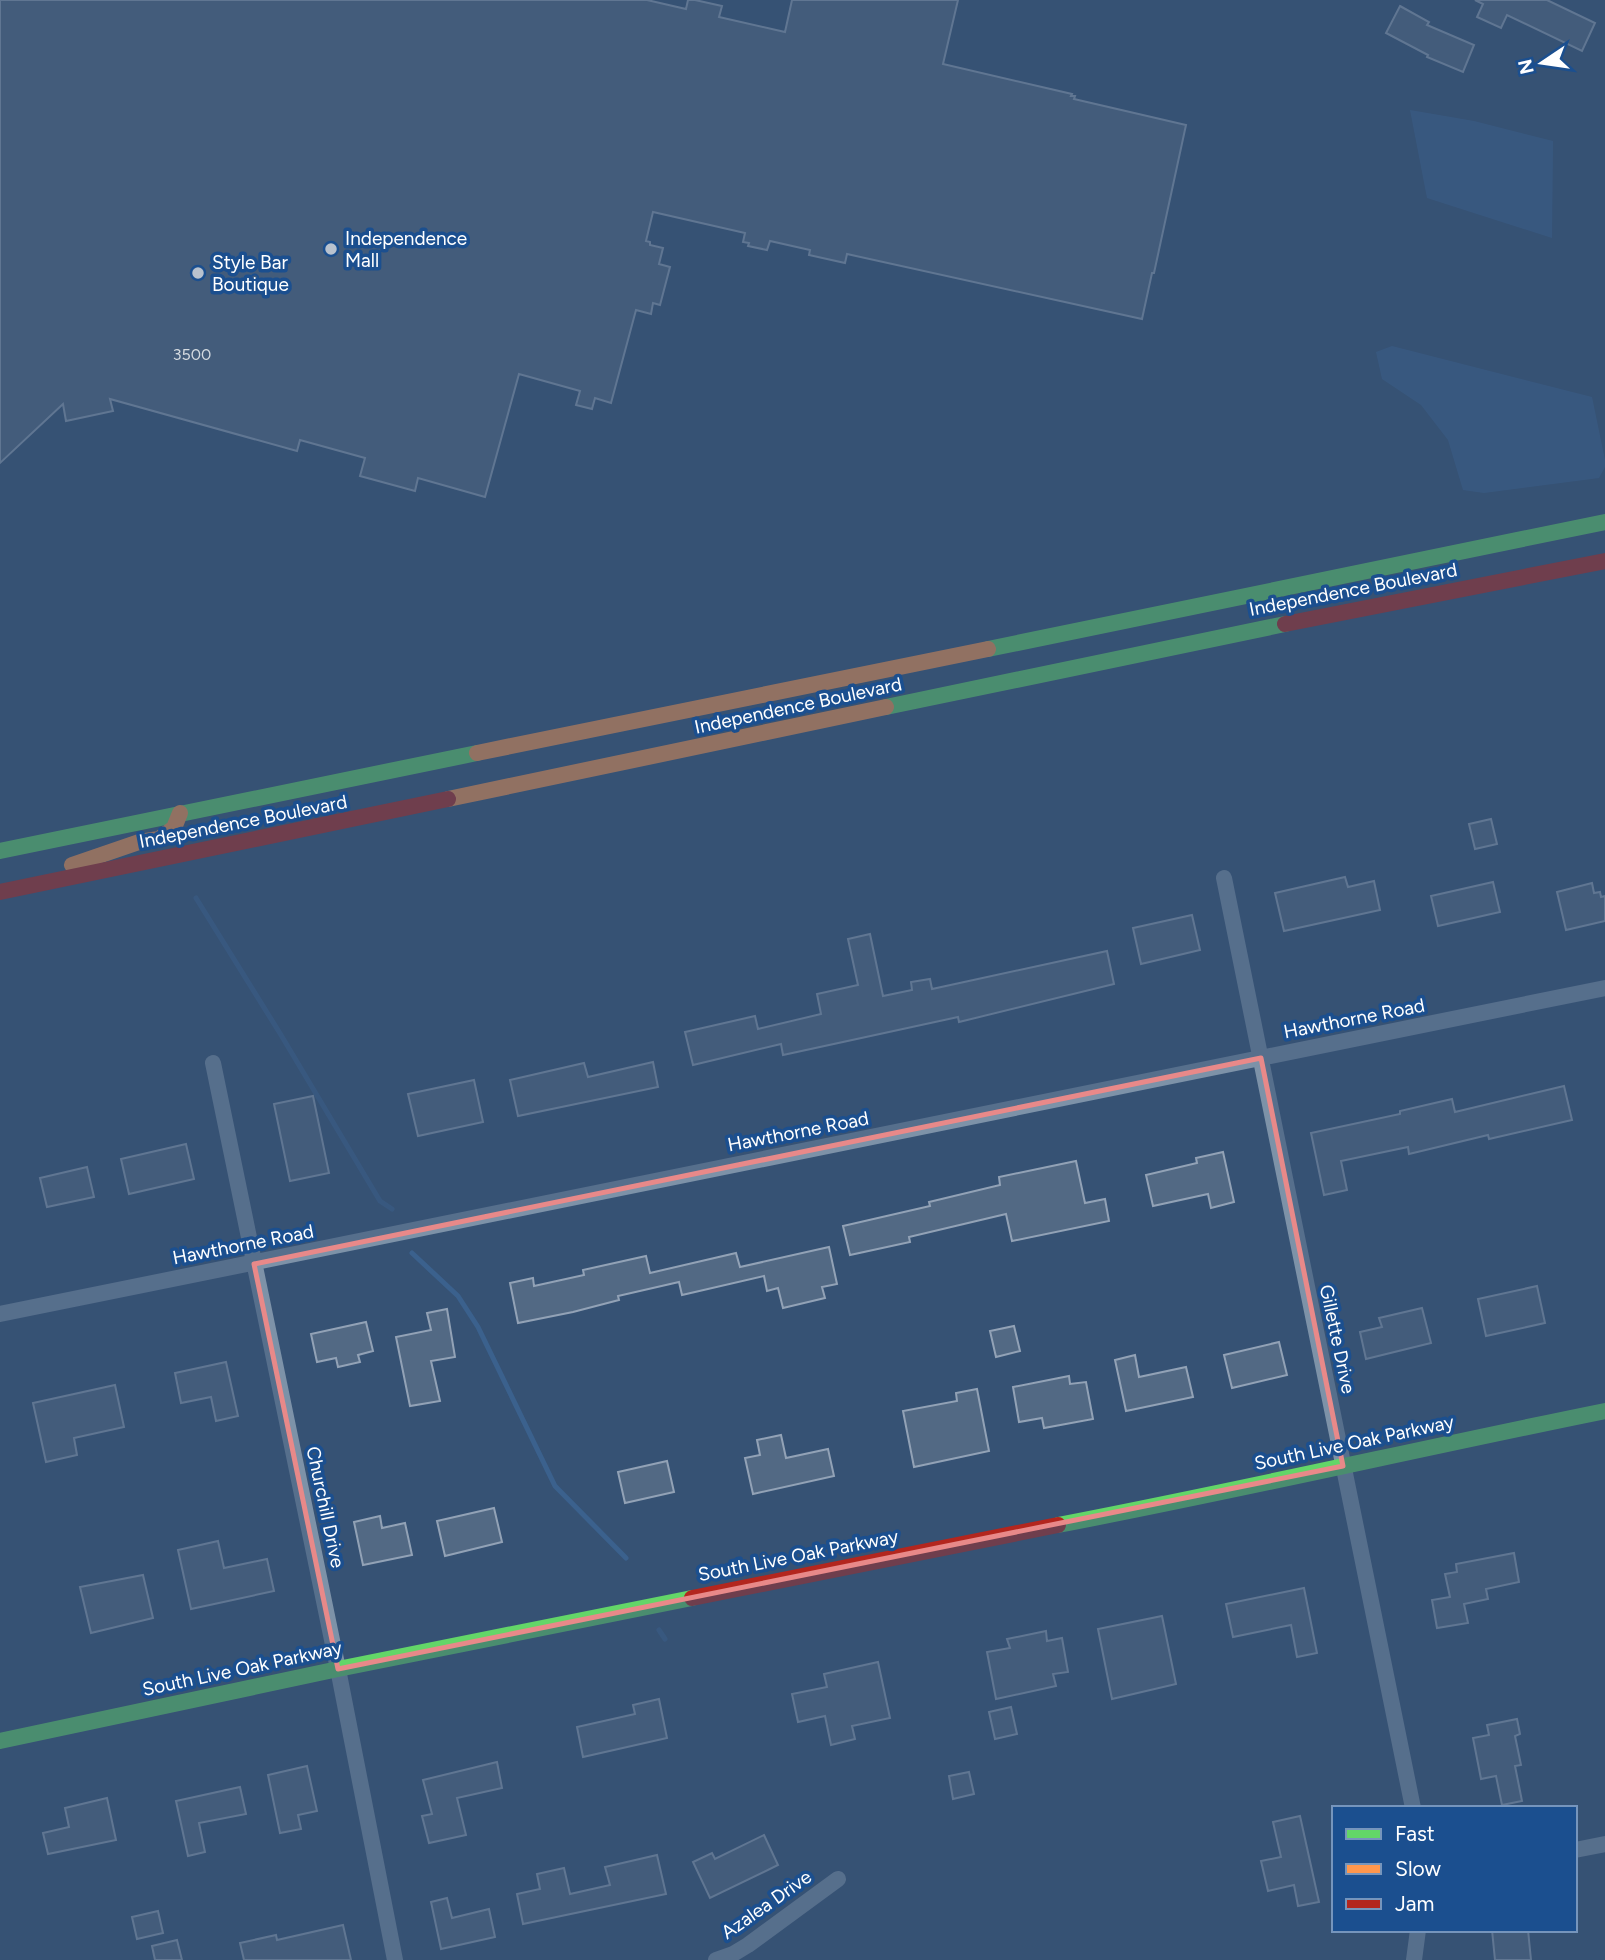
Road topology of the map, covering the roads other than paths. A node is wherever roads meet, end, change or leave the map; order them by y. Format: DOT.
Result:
graph roads {
  1 [pos="1605,522"];
  2 [pos="1605,561"];
  3 [pos="180,813"];
  4 [pos="0,851"];
  5 [pos="1224,878"];
  6 [pos="0,891"];
  7 [pos="1605,988"];
  8 [pos="1261,1058"];
  9 [pos="213,1063"];
  10 [pos="254,1264"];
  11 [pos="0,1314"];
  12 [pos="1605,1411"];
  13 [pos="1343,1466"];
  14 [pos="338,1669"];
  15 [pos="0,1741"];
  16 [pos="1413,1806"];
  17 [pos="1605,1844"];
  18 [pos="1577,1850"];
  19 [pos="838,1879"];
  20 [pos="1418,1932"];
  21 [pos="394,1960"];
  22 [pos="716,1960"];
  23 [pos="1414,1960"];
  1 -- 3 [label="main road, Independence Boulevard"];
  2 -- 6 [label="main road, Independence Boulevard"];
  3 -- 4 [label="main road, Independence Boulevard"];
  3 -- 6 [label="main road"];
  5 -- 8 [label="street, Gillette Drive"];
  7 -- 8 [label="street, Hawthorne Road"];
  8 -- 10 [label="street, Hawthorne Road"];
  8 -- 13 [label="street, Gillette Drive"];
  9 -- 10 [label="street, Churchill Drive"];
  10 -- 11 [label="street, Hawthorne Road"];
  10 -- 14 [label="street, Churchill Drive"];
  12 -- 13 [label="main road, South Live Oak Parkway"];
  13 -- 14 [label="main road, South Live Oak Parkway"];
  13 -- 16 [label="street, Gillette Drive"];
  14 -- 15 [label="main road, South Live Oak Parkway"];
  14 -- 21 [label="street, Churchill Drive"];
  17 -- 18 [label="street"];
  19 -- 22 [label="street, Azalea Drive"];
  20 -- 23 [label="street"];
}
